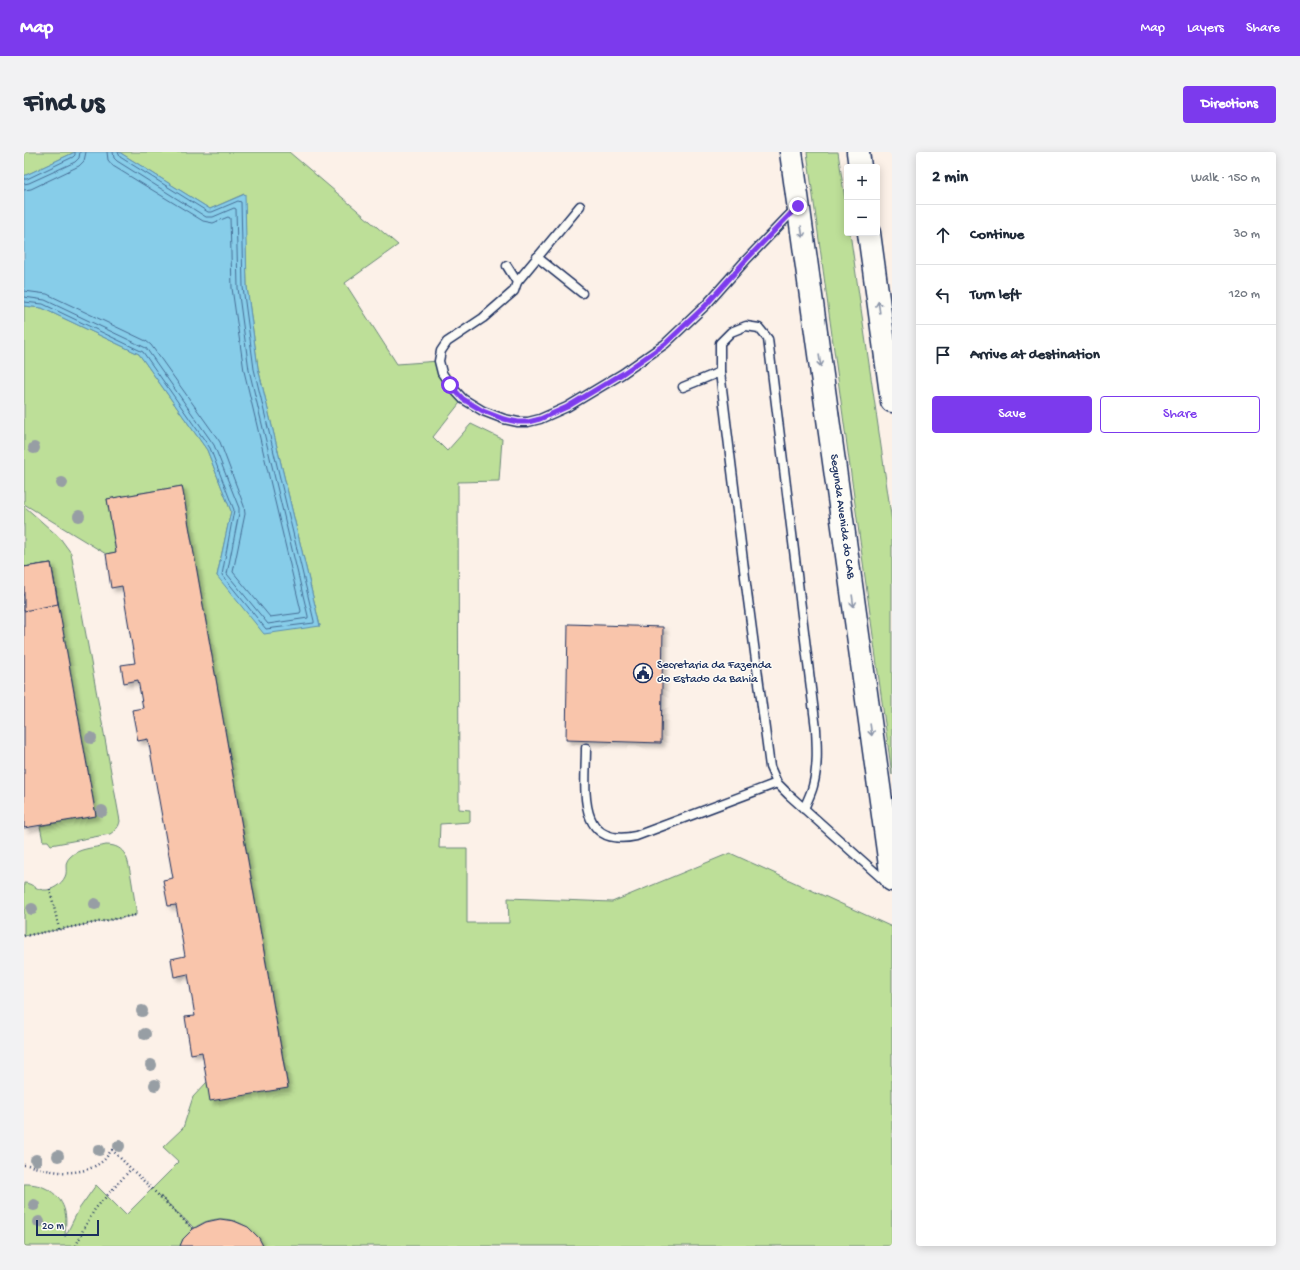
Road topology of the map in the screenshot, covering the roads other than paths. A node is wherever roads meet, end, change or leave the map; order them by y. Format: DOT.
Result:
graph roads {
  1 [pos="791,152"];
  2 [pos="858,152"];
  3 [pos="860,164"];
  4 [pos="580,206"];
  5 [pos="798,206"];
  6 [pos="869,236"];
  7 [pos="537,257"];
  8 [pos="507,266"];
  9 [pos="517,282"];
  10 [pos="582,293"];
  11 [pos="720,372"];
  12 [pos="683,387"];
  13 [pos="892,401"];
  14 [pos="586,748"];
  15 [pos="777,783"];
  16 [pos="804,809"];
  17 [pos="892,880"];
  18 [pos="892,887"];
  1 -- 5 [label="main road, Segunda Avenida do CAB"];
  2 -- 3 [label="main road"];
  4 -- 7 [label="lane"];
  5 -- 9 [label="lane"];
  5 -- 17 [label="main road, Segunda Avenida do CAB, one-way"];
  13 -- 6 [label="main road, one-way"];
  7 -- 9 [label="lane"];
  7 -- 10 [label="lane"];
  8 -- 9 [label="lane"];
  11 -- 12 [label="lane"];
  11 -- 15 [label="lane"];
  11 -- 16 [label="lane"];
  14 -- 15 [label="lane"];
  15 -- 16 [label="lane"];
  16 -- 18 [label="lane"];
}
